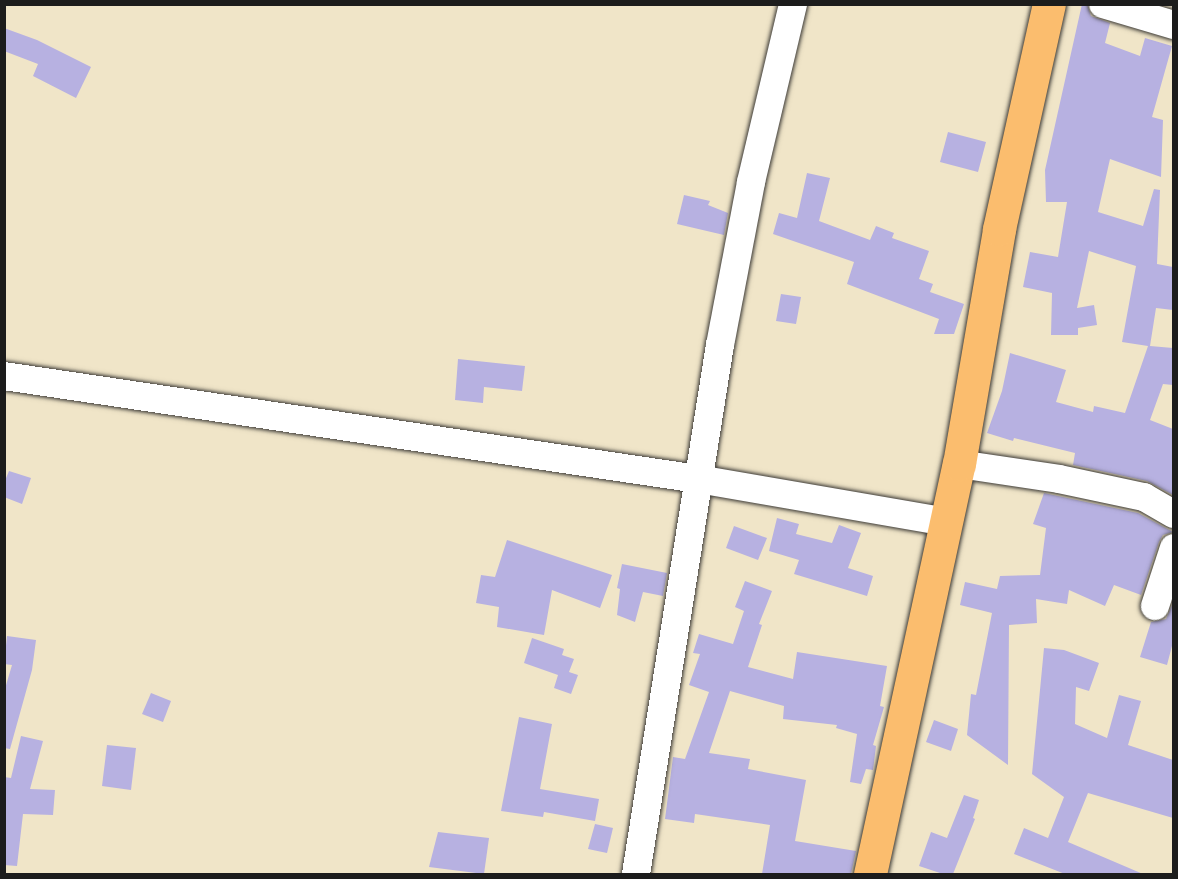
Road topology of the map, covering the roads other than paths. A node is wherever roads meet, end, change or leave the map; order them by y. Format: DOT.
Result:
graph roads {
  1 [pos="793,4"];
  2 [pos="1049,4"];
  3 [pos="1103,4"];
  4 [pos="1173,26"];
  5 [pos="4,376"];
  6 [pos="959,464"];
  7 [pos="698,478"];
  8 [pos="1173,514"];
  9 [pos="946,522"];
  10 [pos="1173,548"];
  11 [pos="1155,606"];
  12 [pos="636,874"];
  13 [pos="870,874"];
  1 -- 7 [label="street"];
  2 -- 6 [label="main road"];
  3 -- 4 [label="street"];
  5 -- 7 [label="street"];
  6 -- 8 [label="street"];
  6 -- 9 [label="main road"];
  7 -- 9 [label="street"];
  7 -- 12 [label="street"];
  9 -- 13 [label="main road"];
  10 -- 11 [label="street"];
}
